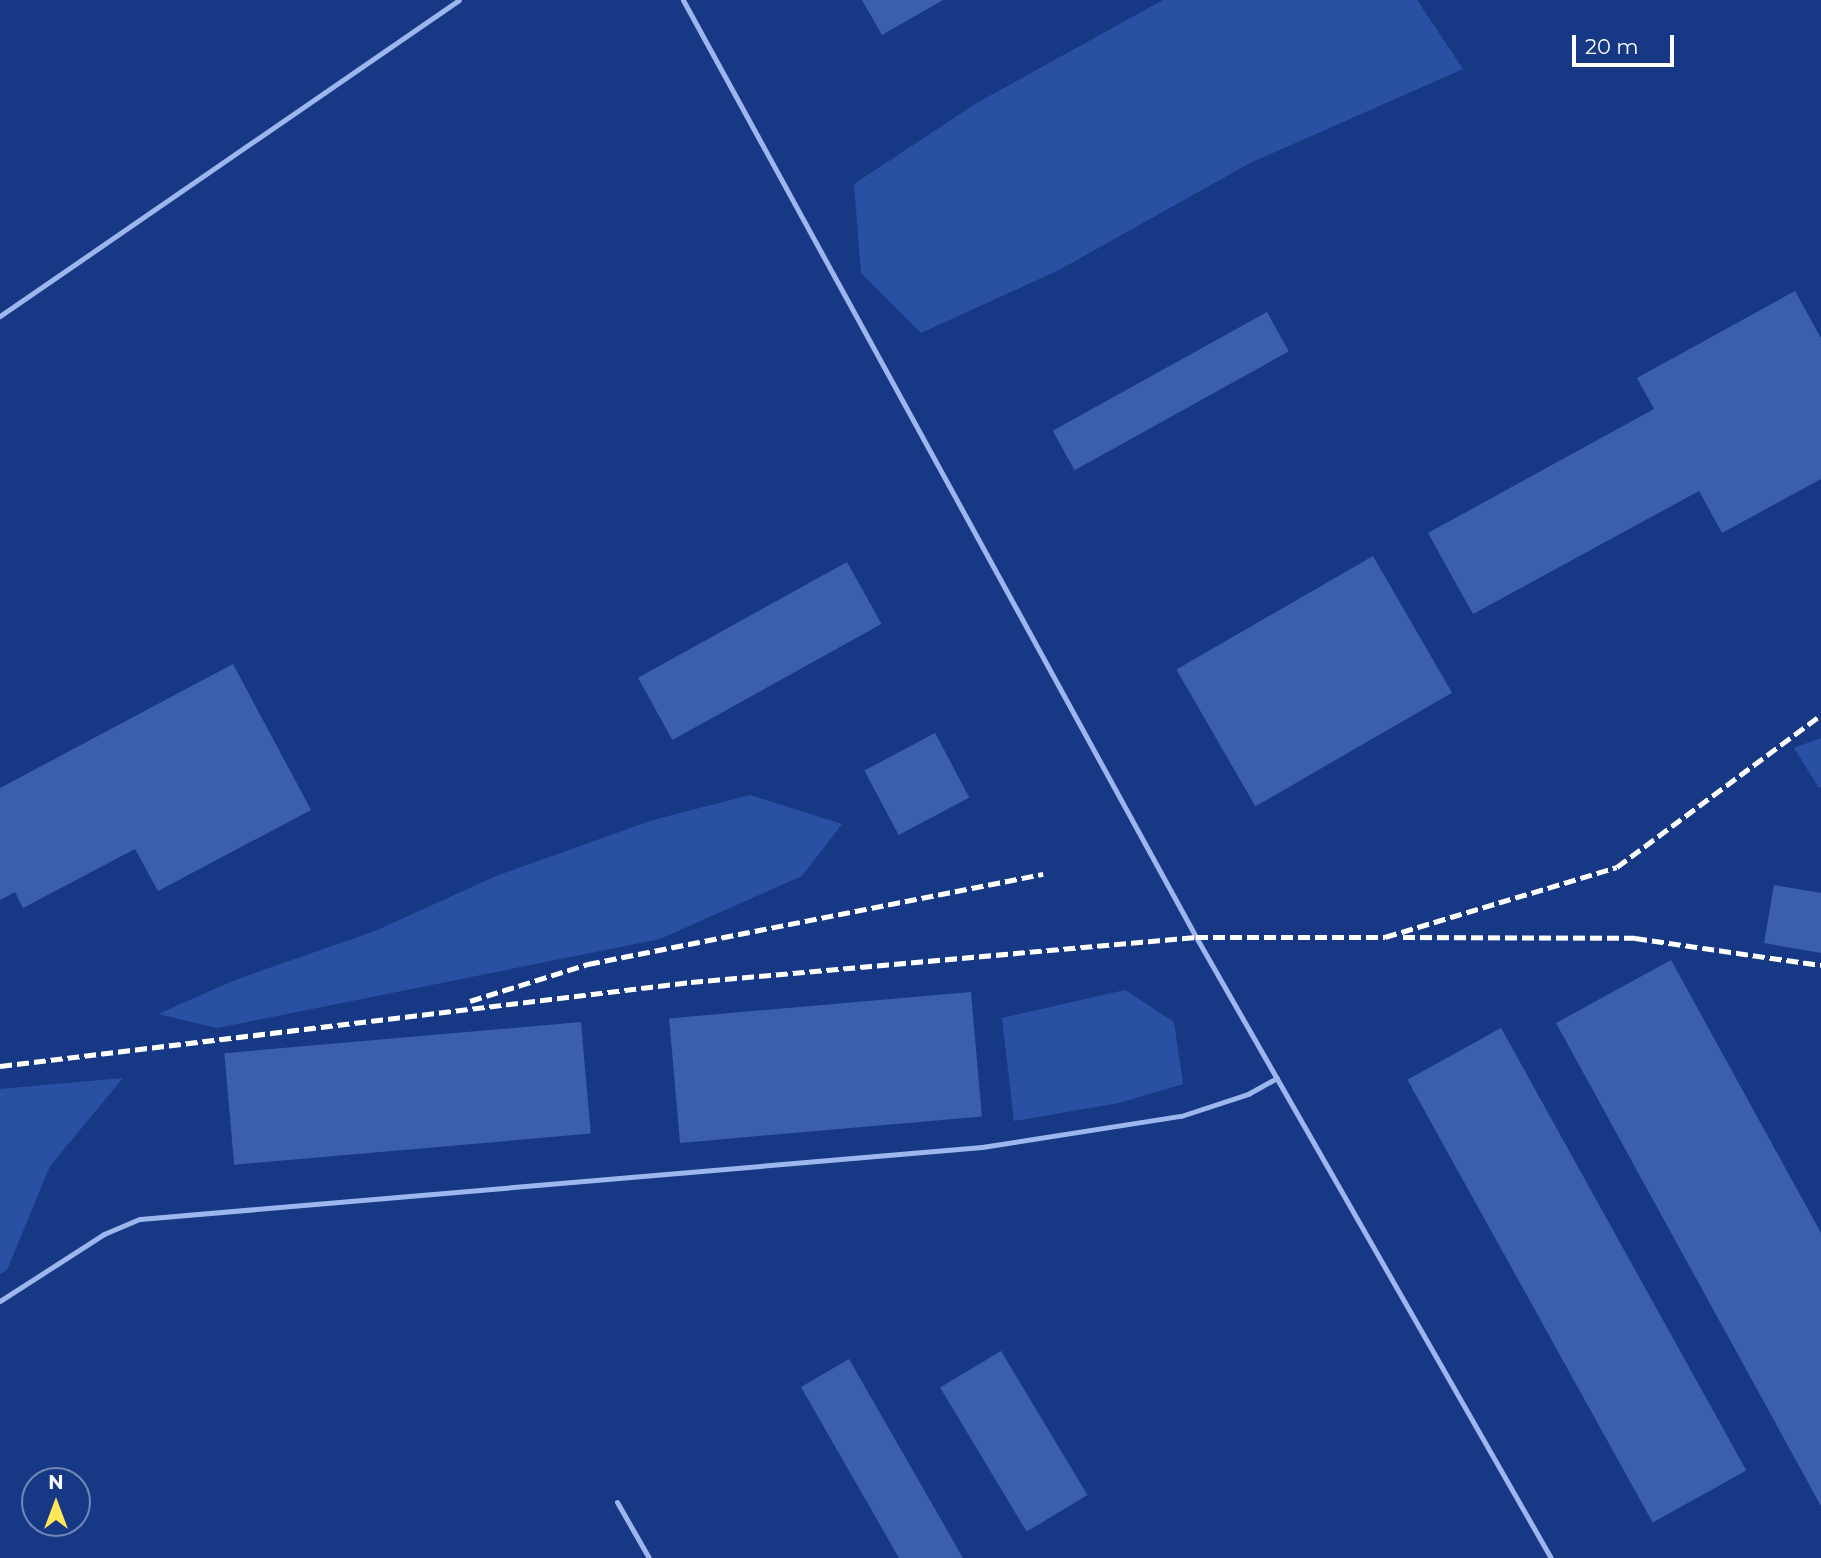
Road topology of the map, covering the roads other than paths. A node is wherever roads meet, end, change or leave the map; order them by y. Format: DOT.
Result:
graph roads {
  1 [pos="459,0"];
  2 [pos="683,0"];
  3 [pos="0,316"];
  4 [pos="1277,1078"];
  5 [pos="0,1301"];
  6 [pos="617,1502"];
  7 [pos="649,1558"];
  8 [pos="1551,1558"];
  1 -- 3 [label="lane"];
  2 -- 4 [label="lane"];
  4 -- 5 [label="lane"];
  4 -- 8 [label="lane"];
  6 -- 7 [label="lane"];
}
